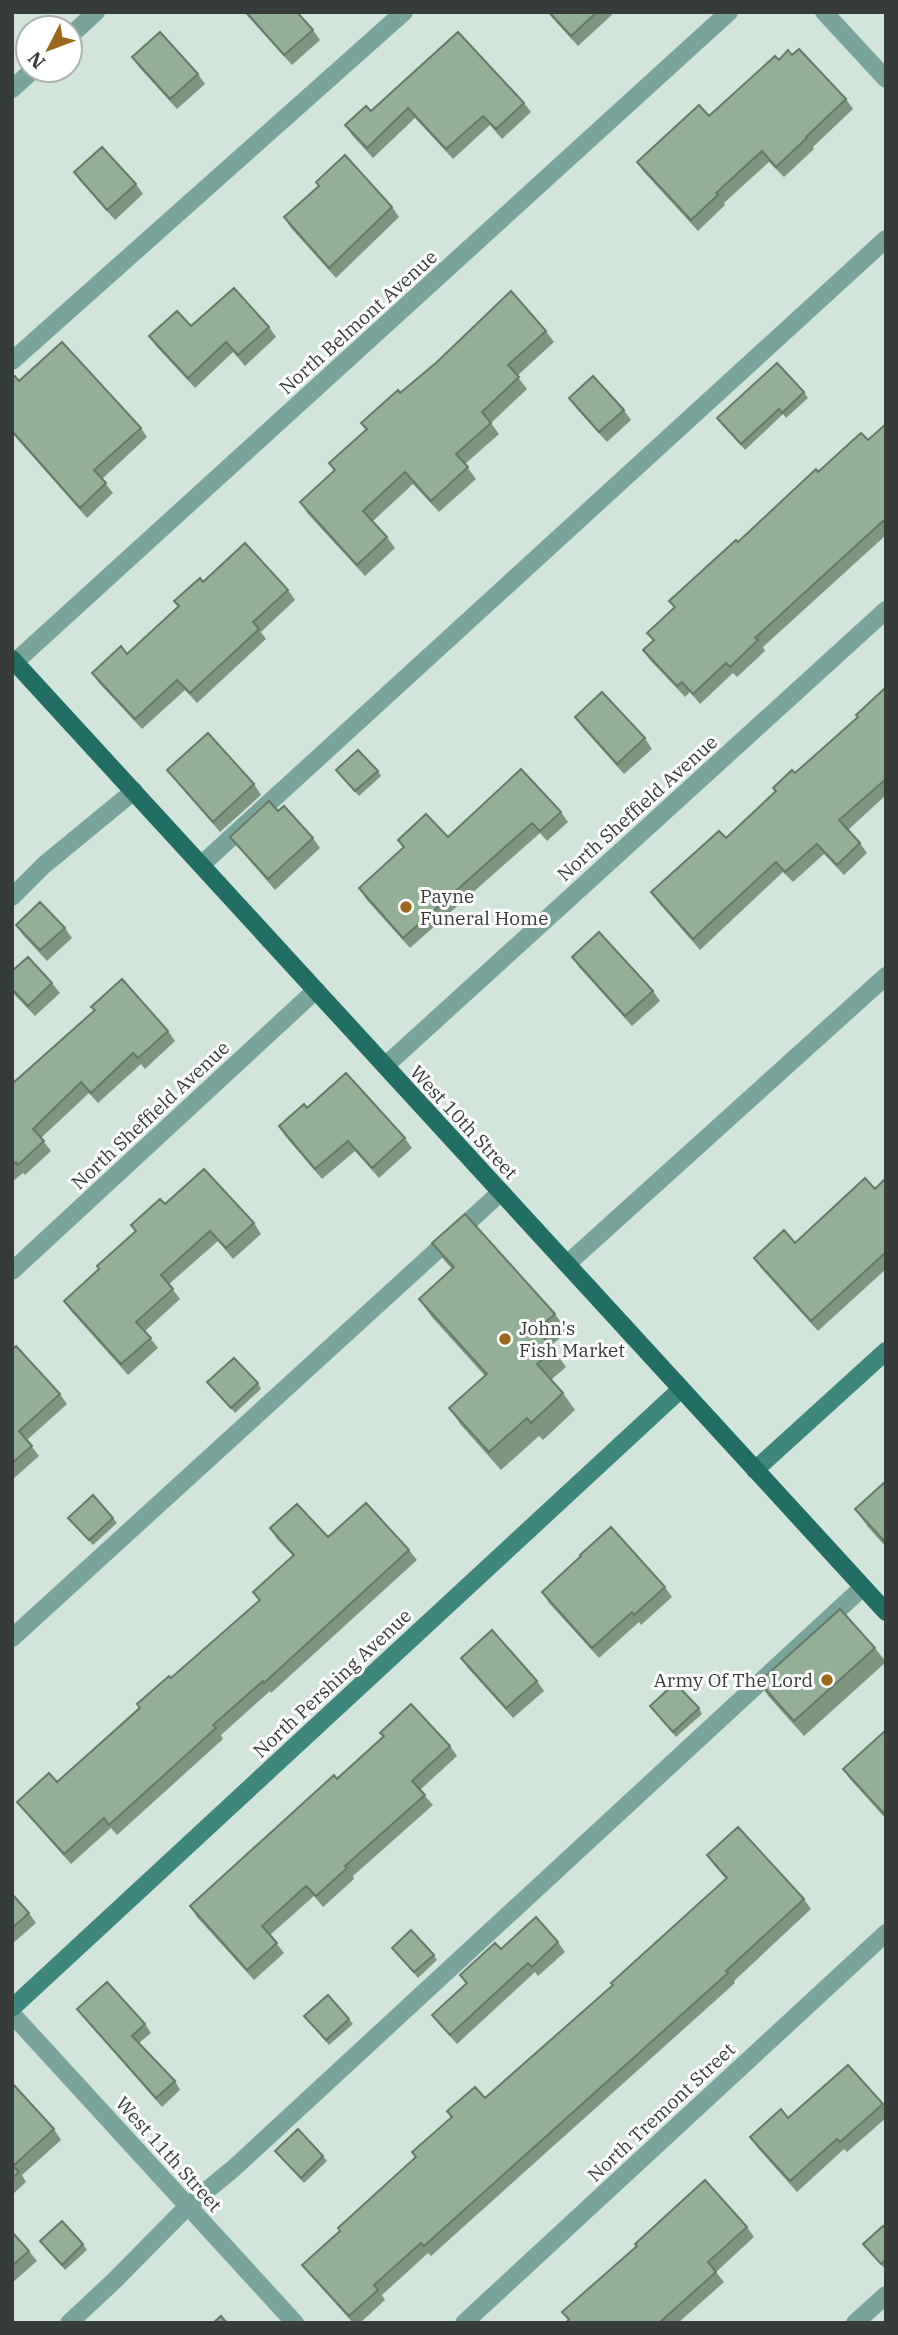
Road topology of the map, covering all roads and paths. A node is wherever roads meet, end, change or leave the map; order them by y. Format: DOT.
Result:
graph roads {
  1 [pos="404,12"];
  2 [pos="729,12"];
  3 [pos="824,12"];
  4 [pos="886,79"];
  5 [pos="886,239"];
  6 [pos="12,361"];
  7 [pos="886,610"];
  8 [pos="14,661"];
  9 [pos="134,791"];
  10 [pos="201,865"];
  11 [pos="12,897"];
  12 [pos="886,976"];
  13 [pos="316,990"];
  14 [pos="385,1066"];
  15 [pos="500,1192"];
  16 [pos="567,1264"];
  17 [pos="12,1271"];
  18 [pos="886,1351"];
  19 [pos="681,1389"];
  20 [pos="755,1470"];
  21 [pos="863,1587"];
  22 [pos="886,1612"];
  23 [pos="12,1638"];
  24 [pos="886,1933"];
  25 [pos="12,2008"];
  26 [pos="12,2014"];
  27 [pos="188,2206"];
  28 [pos="886,2295"];
  29 [pos="69,2323"];
  30 [pos="295,2323"];
  31 [pos="464,2323"];
  32 [pos="855,2323"];
  1 -- 6 [label="street"];
  2 -- 8 [label="street, North Belmont Avenue"];
  3 -- 4 [label="street"];
  5 -- 10 [label="street"];
  7 -- 14 [label="street, North Sheffield Avenue"];
  8 -- 9 [label="main road, West 10th Street"];
  9 -- 10 [label="main road, West 10th Street"];
  9 -- 11 [label="street"];
  10 -- 13 [label="main road, West 10th Street"];
  12 -- 16 [label="street"];
  13 -- 14 [label="main road, West 10th Street"];
  13 -- 17 [label="street, North Sheffield Avenue"];
  14 -- 15 [label="main road, West 10th Street"];
  15 -- 16 [label="main road, West 10th Street"];
  15 -- 23 [label="street"];
  16 -- 19 [label="main road, West 10th Street"];
  18 -- 20 [label="street"];
  19 -- 20 [label="main road, West 10th Street"];
  19 -- 25 [label="street, North Pershing Avenue"];
  20 -- 21 [label="main road, West 10th Street"];
  21 -- 22 [label="main road, West 10th Street"];
  21 -- 27 [label="street"];
  24 -- 31 [label="street, North Tremont Street"];
  26 -- 27 [label="street, West 11th Street"];
  27 -- 29 [label="street"];
  27 -- 30 [label="street, West 11th Street"];
  28 -- 32 [label="street"];
}
